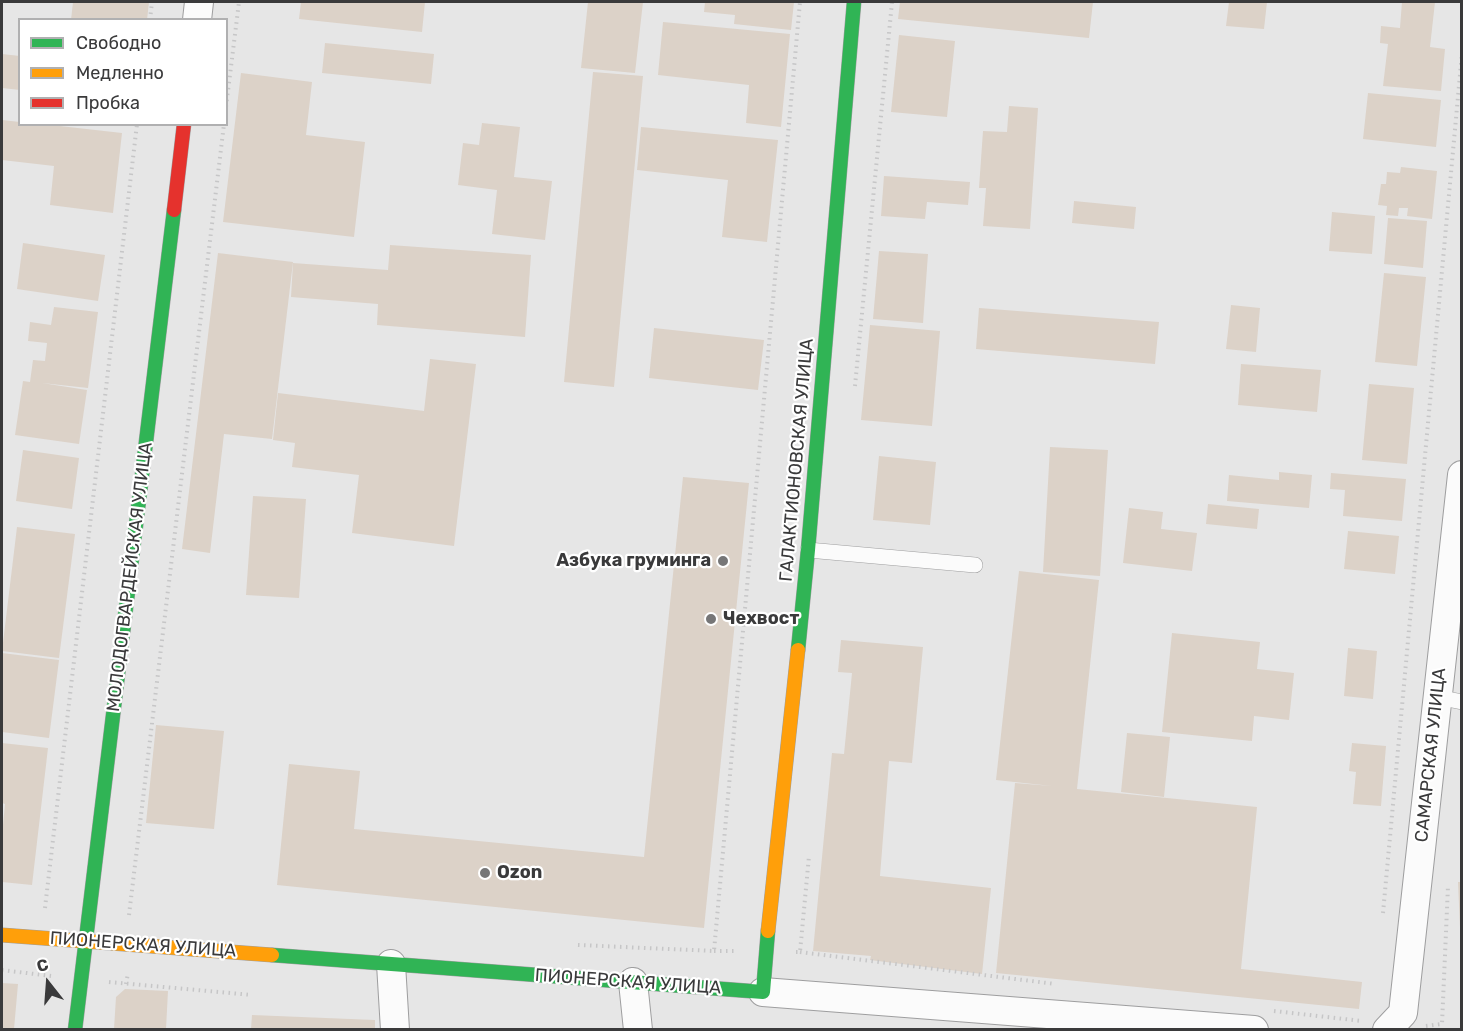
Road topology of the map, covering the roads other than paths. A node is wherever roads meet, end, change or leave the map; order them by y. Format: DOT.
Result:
graph roads {
  1 [pos="199,2"];
  2 [pos="854,2"];
  3 [pos="197,18"];
  4 [pos="184,126"];
  5 [pos="1461,475"];
  6 [pos="808,550"];
  7 [pos="975,565"];
  8 [pos="1449,700"];
  9 [pos="2,934"];
  10 [pos="86,941"];
  11 [pos="391,964"];
  12 [pos="633,982"];
  13 [pos="763,993"];
  14 [pos="75,1029"];
  15 [pos="395,1029"];
  16 [pos="638,1029"];
  17 [pos="1254,1029"];
  18 [pos="1387,1029"];
  1 -- 3 [label="street"];
  2 -- 6 [label="main road, ГАЛАКТИОНОВСКАЯ УЛИЦА"];
  4 -- 10 [label="main road, МОЛОДОГВАРДЕЙСКАЯ УЛИЦА"];
  5 -- 8 [label="street, САМАРСКАЯ УЛИЦА"];
  6 -- 7 [label="lane"];
  6 -- 13 [label="main road, ГАЛАКТИОНОВСКАЯ УЛИЦА"];
  8 -- 18 [label="street, САМАРСКАЯ УЛИЦА"];
  9 -- 10 [label="main road, ПИОНЕРСКАЯ УЛИЦА"];
  10 -- 11 [label="main road, ПИОНЕРСКАЯ УЛИЦА"];
  10 -- 14 [label="main road, МОЛОДОГВАРДЕЙСКАЯ УЛИЦА"];
  11 -- 12 [label="main road, ПИОНЕРСКАЯ УЛИЦА"];
  11 -- 15 [label="street"];
  12 -- 13 [label="main road, ПИОНЕРСКАЯ УЛИЦА"];
  12 -- 16 [label="street"];
  13 -- 17 [label="street, ПИОНЕРСКАЯ УЛИЦА"];
}
